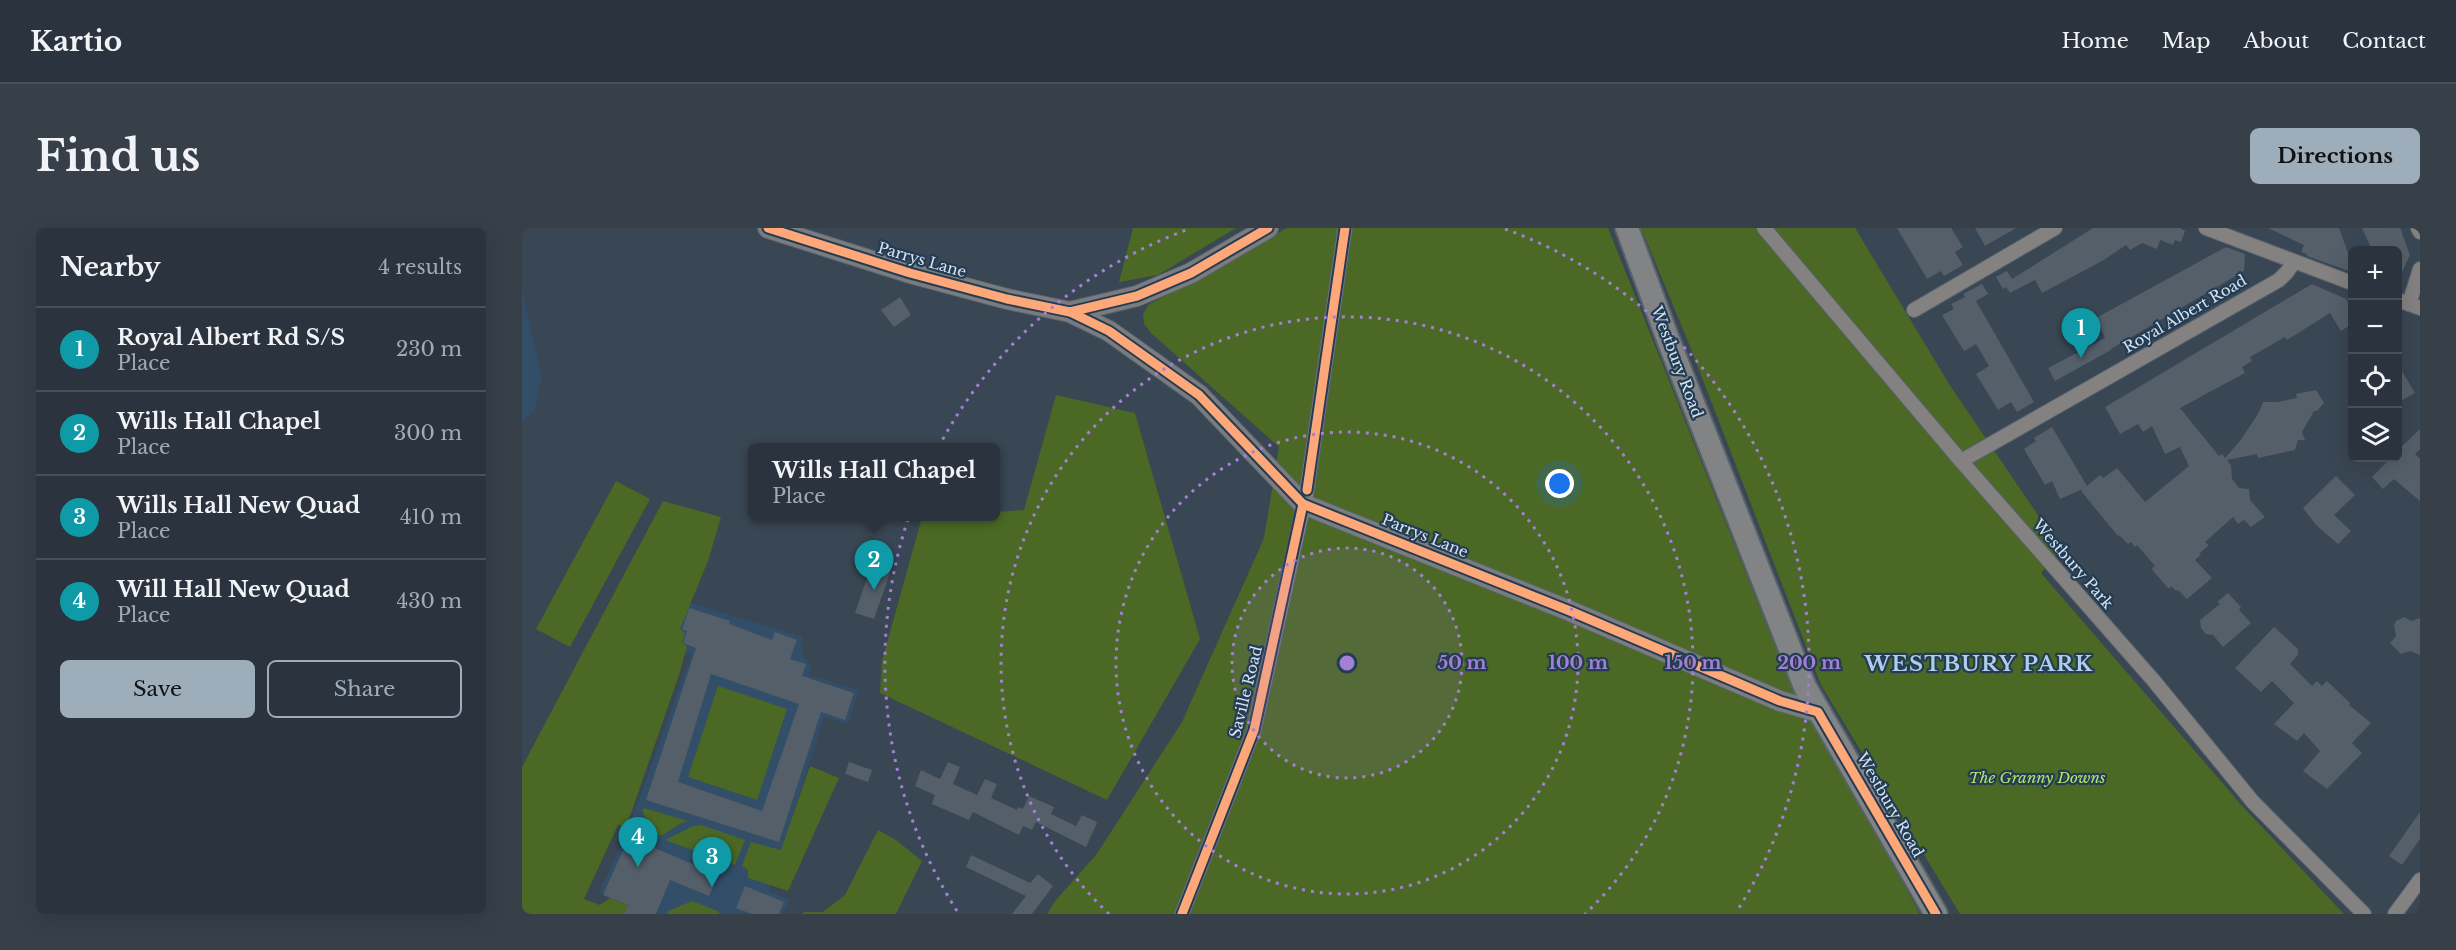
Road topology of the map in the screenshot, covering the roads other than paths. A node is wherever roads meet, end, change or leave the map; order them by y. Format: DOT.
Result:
graph roads {
  1 [pos="768,228"];
  2 [pos="1268,228"];
  3 [pos="1345,228"];
  4 [pos="1628,228"];
  5 [pos="1764,228"];
  6 [pos="2055,228"];
  7 [pos="2206,228"];
  8 [pos="2294,262"];
  9 [pos="2420,269"];
  10 [pos="2348,282"];
  11 [pos="2409,304"];
  12 [pos="1914,310"];
  13 [pos="1070,312"];
  14 [pos="1961,461"];
  15 [pos="1305,497"];
  16 [pos="1805,687"];
  17 [pos="1780,701"];
  18 [pos="1818,712"];
  19 [pos="2420,880"];
  20 [pos="1182,914"];
  21 [pos="1936,914"];
  22 [pos="2364,914"];
  23 [pos="2395,914"];
  1 -- 13 [label="main road, Parrys Lane"];
  2 -- 13 [label="main road, Parrys Lane"];
  3 -- 15 [label="street, Saville Road"];
  4 -- 16 [label="main road, Westbury Road"];
  5 -- 14 [label="street, Westbury Park"];
  6 -- 12 [label="street"];
  7 -- 8 [label="street"];
  8 -- 10 [label="street"];
  8 -- 14 [label="street, Royal Albert Road"];
  9 -- 11 [label="street"];
  13 -- 15 [label="main road, Parrys Lane"];
  14 -- 22 [label="street, Westbury Park"];
  15 -- 17 [label="main road, Parrys Lane"];
  15 -- 20 [label="street, Saville Road"];
  16 -- 17 [label="main road"];
  16 -- 18 [label="main road, Westbury Road"];
  17 -- 18 [label="main road, Parrys Lane"];
  18 -- 21 [label="main road, Westbury Road"];
  19 -- 23 [label="street"];
}
